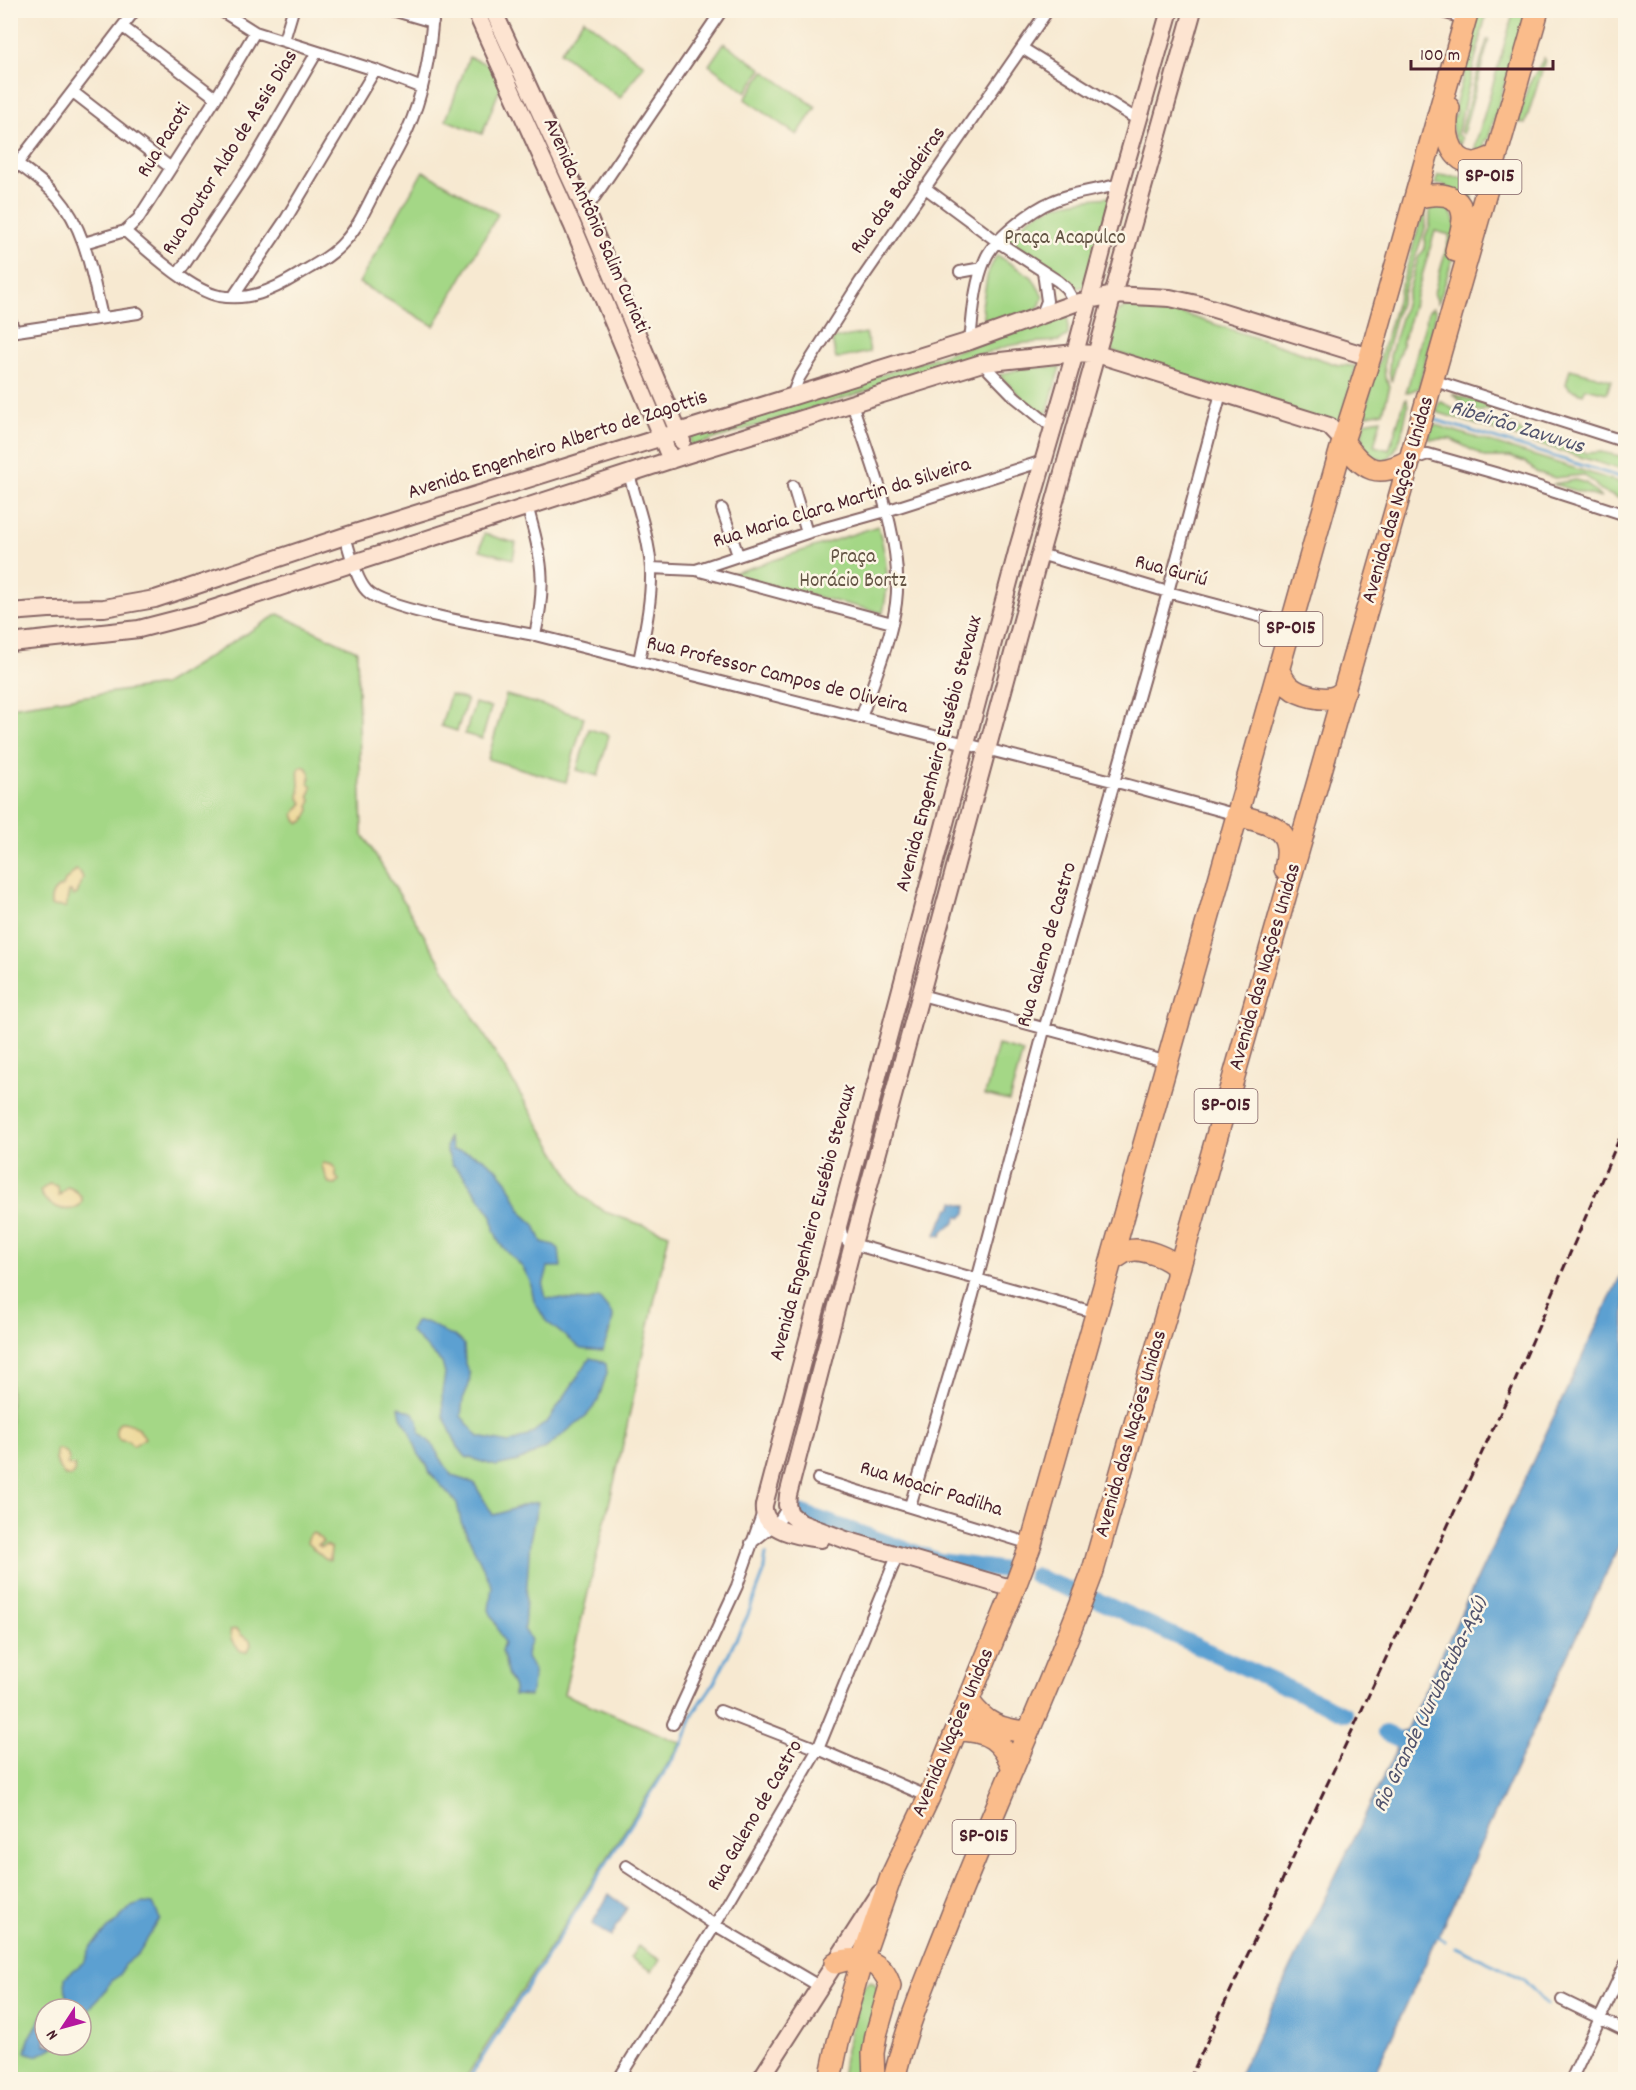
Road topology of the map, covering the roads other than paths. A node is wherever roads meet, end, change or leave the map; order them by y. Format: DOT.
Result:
graph roads {
  1 [pos="135,10"];
  2 [pos="220,10"];
  3 [pos="292,10"];
  4 [pos="392,10"];
  5 [pos="433,10"];
  6 [pos="475,10"];
  7 [pos="493,10"];
  8 [pos="722,10"];
  9 [pos="1048,10"];
  10 [pos="1170,10"];
  11 [pos="1193,10"];
  12 [pos="1436,10"];
  13 [pos="1538,10"];
  14 [pos="1465,21"];
  15 [pos="433,22"];
  16 [pos="123,27"];
  17 [pos="255,32"];
  18 [pos="284,40"];
  19 [pos="1022,48"];
  20 [pos="317,52"];
  21 [pos="375,70"];
  22 [pos="422,88"];
  23 [pos="73,92"];
  24 [pos="216,98"];
  25 [pos="1138,120"];
  26 [pos="557,149"];
  27 [pos="1496,156"];
  28 [pos="541,157"];
  29 [pos="14,160"];
  30 [pos="171,168"];
  31 [pos="10,173"];
  32 [pos="1120,184"];
  33 [pos="924,188"];
  34 [pos="1415,198"];
  35 [pos="586,212"];
  36 [pos="572,224"];
  37 [pos="125,231"];
  38 [pos="1107,231"];
  39 [pos="998,242"];
  40 [pos="84,243"];
  41 [pos="1126,245"];
  42 [pos="606,261"];
  43 [pos="982,268"];
  44 [pos="591,269"];
  45 [pos="960,272"];
  46 [pos="1043,272"];
  47 [pos="178,274"];
  48 [pos="1113,295"];
  49 [pos="234,297"];
  50 [pos="1082,302"];
  51 [pos="138,313"];
  52 [pos="1042,314"];
  53 [pos="102,317"];
  54 [pos="10,319"];
  55 [pos="12,332"];
  56 [pos="970,341"];
  57 [pos="1443,344"];
  58 [pos="1075,353"];
  59 [pos="1097,354"];
  60 [pos="1370,357"];
  61 [pos="982,363"];
  62 [pos="1432,380"];
  63 [pos="1221,393"];
  64 [pos="663,394"];
  65 [pos="645,398"];
  66 [pos="791,398"];
  67 [pos="852,403"];
  68 [pos="1052,427"];
  69 [pos="679,431"];
  70 [pos="662,436"];
  71 [pos="1343,441"];
  72 [pos="1626,442"];
  73 [pos="679,458"];
  74 [pos="1410,460"];
  75 [pos="1043,461"];
  76 [pos="629,474"];
  77 [pos="792,486"];
  78 [pos="527,506"];
  79 [pos="722,510"];
  80 [pos="886,511"];
  81 [pos="1626,515"];
  82 [pos="1023,532"];
  83 [pos="807,533"];
  84 [pos="345,536"];
  85 [pos="738,555"];
  86 [pos="1040,555"];
  87 [pos="354,562"];
  88 [pos="651,568"];
  89 [pos="696,570"];
  90 [pos="1168,592"];
  91 [pos="10,612"];
  92 [pos="892,623"];
  93 [pos="1292,625"];
  94 [pos="535,635"];
  95 [pos="10,643"];
  96 [pos="639,661"];
  97 [pos="1279,671"];
  98 [pos="1345,690"];
  99 [pos="1267,710"];
  100 [pos="861,718"];
  101 [pos="1335,724"];
  102 [pos="966,744"];
  103 [pos="988,750"];
  104 [pos="1115,782"];
  105 [pos="948,812"];
  106 [pos="1237,815"];
  107 [pos="963,843"];
  108 [pos="1275,932"];
  109 [pos="921,995"];
  110 [pos="1044,1028"];
  111 [pos="1168,1062"];
  112 [pos="1124,1218"];
  113 [pos="839,1220"];
  114 [pos="1188,1238"];
  115 [pos="853,1244"];
  116 [pos="1112,1260"];
  117 [pos="978,1278"];
  118 [pos="1177,1278"];
  119 [pos="1097,1313"];
  120 [pos="818,1479"];
  121 [pos="910,1506"];
  122 [pos="787,1507"];
  123 [pos="764,1509"];
  124 [pos="774,1526"];
  125 [pos="846,1540"];
  126 [pos="751,1543"];
  127 [pos="1029,1550"];
  128 [pos="897,1556"];
  129 [pos="1016,1584"];
  130 [pos="969,1701"];
  131 [pos="720,1712"];
  132 [pos="674,1724"];
  133 [pos="957,1730"];
  134 [pos="1029,1732"];
  135 [pos="818,1749"];
  136 [pos="1013,1769"];
  137 [pos="929,1797"];
  138 [pos="626,1866"];
  139 [pos="891,1877"];
  140 [pos="715,1925"];
  141 [pos="862,1960"];
  142 [pos="835,1963"];
  143 [pos="1626,1963"];
  144 [pos="819,1986"];
  145 [pos="1562,2000"];
  146 [pos="1600,2019"];
  147 [pos="1626,2031"];
  148 [pos="832,2076"];
  149 [pos="618,2079"];
  150 [pos="760,2079"];
  151 [pos="874,2079"];
  152 [pos="894,2079"];
  153 [pos="1570,2079"];
  1 -- 16 [label="street"];
  2 -- 17 [label="street"];
  3 -- 18 [label="street"];
  4 -- 15 [label="street"];
  5 -- 15 [label="street"];
  6 -- 28 [label="main road, Avenida Antônio Salim Curiati"];
  7 -- 26 [label="main road, Avenida Antônio Salim Curiati"];
  8 -- 35 [label="street"];
  9 -- 19 [label="street, Rua das Baiadeiras"];
  10 -- 25 [label="main road, Avenida Engenheiro Eusébio Stevaux"];
  11 -- 41 [label="main road, Avenida Engenheiro Eusébio Stevaux"];
  12 -- 14 [label="street"];
  13 -- 27 [label="highway, Avenida das Nações Unidas / SP-015"];
  14 -- 27 [label="highway"];
  14 -- 34 [label="highway, SP-015"];
  15 -- 22 [label="street"];
  16 -- 23 [label="street"];
  16 -- 24 [label="street"];
  17 -- 18 [label="street"];
  17 -- 24 [label="street, Rua Pacoti"];
  18 -- 20 [label="street"];
  19 -- 25 [label="street"];
  19 -- 33 [label="street, Rua das Baiadeiras"];
  20 -- 21 [label="street"];
  20 -- 47 [label="street, Rua Doutor Aldo de Assis Dias"];
  21 -- 22 [label="street"];
  21 -- 49 [label="street"];
  22 -- 49 [label="street"];
  23 -- 29 [label="street"];
  23 -- 30 [label="street"];
  24 -- 30 [label="street, Rua Pacoti"];
  25 -- 32 [label="main road, Avenida Engenheiro Eusébio Stevaux"];
  26 -- 28 [label="main road"];
  26 -- 35 [label="main road, Avenida Antônio Salim Curiati"];
  27 -- 57 [label="highway, Avenida das Nações Unidas / SP-015"];
  28 -- 36 [label="main road, Avenida Antônio Salim Curiati"];
  29 -- 31 [label="street"];
  29 -- 40 [label="street"];
  30 -- 37 [label="street, Rua Pacoti"];
  32 -- 38 [label="main road, Avenida Engenheiro Eusébio Stevaux"];
  32 -- 39 [label="street"];
  33 -- 39 [label="street"];
  33 -- 66 [label="street, Rua das Baiadeiras"];
  34 -- 57 [label="highway"];
  34 -- 60 [label="highway, SP-015"];
  35 -- 36 [label="street"];
  35 -- 42 [label="main road, Avenida Antônio Salim Curiati"];
  36 -- 44 [label="main road, Avenida Antônio Salim Curiati"];
  37 -- 40 [label="street"];
  37 -- 47 [label="street"];
  38 -- 41 [label="main road"];
  38 -- 50 [label="main road, Avenida Engenheiro Eusébio Stevaux"];
  39 -- 43 [label="street"];
  39 -- 46 [label="street"];
  40 -- 53 [label="street"];
  41 -- 48 [label="main road, Avenida Engenheiro Eusébio Stevaux"];
  42 -- 44 [label="main road"];
  42 -- 64 [label="main road, Avenida Antônio Salim Curiati"];
  43 -- 45 [label="street"];
  43 -- 56 [label="street"];
  44 -- 65 [label="main road, Avenida Antônio Salim Curiati"];
  46 -- 50 [label="street"];
  46 -- 52 [label="street"];
  47 -- 49 [label="street"];
  48 -- 50 [label="main road, Avenida Engenheiro Alberto de Zagottis"];
  48 -- 59 [label="main road, Avenida Engenheiro Eusébio Stevaux"];
  48 -- 60 [label="main road, Avenida Engenheiro Alberto de Zagottis"];
  50 -- 52 [label="main road, Avenida Engenheiro Alberto de Zagottis"];
  50 -- 58 [label="main road, Avenida Engenheiro Eusébio Stevaux"];
  51 -- 53 [label="street"];
  52 -- 56 [label="main road, Avenida Engenheiro Alberto de Zagottis"];
  53 -- 55 [label="street"];
  54 -- 55 [label="street"];
  56 -- 66 [label="main road, Avenida Engenheiro Alberto de Zagottis"];
  57 -- 62 [label="highway, Avenida das Nações Unidas / SP-015"];
  58 -- 59 [label="main road"];
  58 -- 61 [label="main road"];
  58 -- 68 [label="main road, Avenida Engenheiro Eusébio Stevaux"];
  59 -- 63 [label="main road"];
  59 -- 86 [label="main road, Avenida Engenheiro Eusébio Stevaux"];
  60 -- 71 [label="highway, SP-015"];
  61 -- 67 [label="main road"];
  61 -- 68 [label="street"];
  62 -- 72 [label="street"];
  62 -- 74 [label="highway, Avenida das Nações Unidas / SP-015"];
  63 -- 71 [label="main road"];
  63 -- 90 [label="street, Rua Galeno de Castro"];
  64 -- 65 [label="main road"];
  64 -- 69 [label="main road, Avenida Antônio Salim Curiati"];
  65 -- 70 [label="main road, Avenida Antônio Salim Curiati"];
  66 -- 69 [label="main road, Avenida Engenheiro Alberto de Zagottis"];
  67 -- 73 [label="main road"];
  67 -- 80 [label="street"];
  68 -- 75 [label="main road, Avenida Engenheiro Eusébio Stevaux"];
  69 -- 70 [label="main road, Avenida Engenheiro Alberto de Zagottis"];
  69 -- 73 [label="main road, Avenida Antônio Salim Curiati"];
  70 -- 73 [label="main road, Avenida Antônio Salim Curiati"];
  70 -- 84 [label="main road, Avenida Engenheiro Alberto de Zagottis"];
  71 -- 74 [label="highway"];
  71 -- 93 [label="highway, SP-015"];
  73 -- 76 [label="main road"];
  74 -- 81 [label="street"];
  74 -- 98 [label="highway, Avenida das Nações Unidas / SP-015"];
  75 -- 80 [label="street, Rua Maria Clara Martin da Silveira"];
  75 -- 82 [label="main road, Avenida Engenheiro Eusébio Stevaux"];
  76 -- 78 [label="main road"];
  76 -- 88 [label="street"];
  77 -- 83 [label="street"];
  78 -- 87 [label="main road"];
  78 -- 94 [label="street"];
  79 -- 85 [label="street"];
  80 -- 83 [label="street, Rua Maria Clara Martin da Silveira"];
  80 -- 92 [label="street"];
  82 -- 86 [label="main road"];
  82 -- 102 [label="main road, Avenida Engenheiro Eusébio Stevaux"];
  83 -- 85 [label="street, Rua Maria Clara Martin da Silveira"];
  84 -- 87 [label="street, Rua Professor Campos de Oliveira"];
  84 -- 91 [label="main road, Avenida Engenheiro Alberto de Zagottis"];
  85 -- 89 [label="street, Rua Maria Clara Martin da Silveira"];
  86 -- 90 [label="street, Rua Guriú"];
  86 -- 103 [label="main road, Avenida Engenheiro Eusébio Stevaux"];
  87 -- 94 [label="street, Rua Professor Campos de Oliveira"];
  87 -- 95 [label="main road"];
  88 -- 89 [label="street, Rua Maria Clara Martin da Silveira"];
  88 -- 96 [label="street"];
  89 -- 92 [label="street"];
  90 -- 93 [label="street, Rua Guriú"];
  90 -- 104 [label="street, Rua Galeno de Castro"];
  92 -- 100 [label="street"];
  93 -- 97 [label="highway, SP-015"];
  94 -- 96 [label="street, Rua Professor Campos de Oliveira"];
  96 -- 100 [label="street, Rua Professor Campos de Oliveira"];
  97 -- 98 [label="highway"];
  97 -- 99 [label="highway, SP-015"];
  98 -- 101 [label="highway, Avenida das Nações Unidas / SP-015"];
  99 -- 101 [label="highway"];
  99 -- 106 [label="highway, SP-015"];
  100 -- 102 [label="street, Rua Professor Campos de Oliveira"];
  101 -- 108 [label="highway, Avenida das Nações Unidas / SP-015"];
  102 -- 103 [label="street, Rua Professor Campos de Oliveira"];
  102 -- 105 [label="main road, Avenida Engenheiro Eusébio Stevaux"];
  103 -- 104 [label="street, Rua Professor Campos de Oliveira"];
  103 -- 107 [label="main road, Avenida Engenheiro Eusébio Stevaux"];
  104 -- 106 [label="street, Rua Professor Campos de Oliveira"];
  104 -- 110 [label="street, Rua Galeno de Castro"];
  105 -- 107 [label="main road"];
  105 -- 113 [label="main road, Avenida Engenheiro Eusébio Stevaux"];
  106 -- 108 [label="highway"];
  106 -- 111 [label="highway, SP-015"];
  107 -- 109 [label="main road, Avenida Engenheiro Eusébio Stevaux"];
  108 -- 114 [label="highway, Avenida das Nações Unidas / SP-015"];
  109 -- 110 [label="street"];
  109 -- 115 [label="main road, Avenida Engenheiro Eusébio Stevaux"];
  110 -- 111 [label="street"];
  110 -- 117 [label="street, Rua Galeno de Castro"];
  111 -- 112 [label="highway, SP-015"];
  112 -- 114 [label="highway"];
  112 -- 116 [label="highway, SP-015"];
  113 -- 115 [label="street"];
  113 -- 123 [label="main road, Avenida Engenheiro Eusébio Stevaux"];
  114 -- 118 [label="highway, Avenida das Nações Unidas / SP-015"];
  115 -- 117 [label="street"];
  115 -- 122 [label="main road, Avenida Engenheiro Eusébio Stevaux"];
  116 -- 118 [label="highway"];
  116 -- 119 [label="highway, SP-015"];
  117 -- 119 [label="street"];
  117 -- 121 [label="street, Rua Galeno de Castro"];
  118 -- 134 [label="highway, Avenida das Nações Unidas / SP-015"];
  119 -- 127 [label="highway, SP-015"];
  120 -- 121 [label="street, Rua Moacir Padilha"];
  121 -- 127 [label="street, Rua Moacir Padilha"];
  122 -- 123 [label="street"];
  122 -- 124 [label="street, Avenida Engenheiro Eusébio Stevaux"];
  122 -- 125 [label="main road"];
  123 -- 124 [label="main road"];
  123 -- 126 [label="street, Avenida Engenheiro Eusébio Stevaux"];
  124 -- 125 [label="main road"];
  124 -- 126 [label="street, Avenida Engenheiro Eusébio Stevaux"];
  125 -- 128 [label="main road"];
  126 -- 132 [label="street, Avenida Engenheiro Eusébio Stevaux"];
  127 -- 129 [label="highway, SP-015"];
  128 -- 129 [label="main road"];
  128 -- 135 [label="street, Rua Galeno de Castro"];
  129 -- 130 [label="highway, Avenida Nações Unidas / SP-015"];
  130 -- 133 [label="highway, Avenida Nações Unidas / SP-015"];
  130 -- 134 [label="highway"];
  131 -- 135 [label="street"];
  133 -- 136 [label="highway"];
  133 -- 137 [label="highway, Avenida Nações Unidas / SP-015"];
  134 -- 136 [label="highway, Avenida das Nações Unidas / SP-015"];
  135 -- 137 [label="street"];
  135 -- 140 [label="street, Rua Galeno de Castro"];
  136 -- 152 [label="highway, Avenida das Nações Unidas / SP-015"];
  137 -- 139 [label="highway, Avenida Nações Unidas / SP-015"];
  138 -- 140 [label="street"];
  139 -- 141 [label="highway, SP-015"];
  139 -- 142 [label="main road"];
  140 -- 144 [label="street"];
  140 -- 149 [label="street, Rua Galeno de Castro"];
  141 -- 142 [label="highway"];
  141 -- 148 [label="highway, SP-015"];
  141 -- 151 [label="highway"];
  142 -- 144 [label="main road"];
  143 -- 146 [label="street"];
  144 -- 150 [label="main road"];
  145 -- 146 [label="street"];
  146 -- 147 [label="street"];
  146 -- 153 [label="street"];
}
